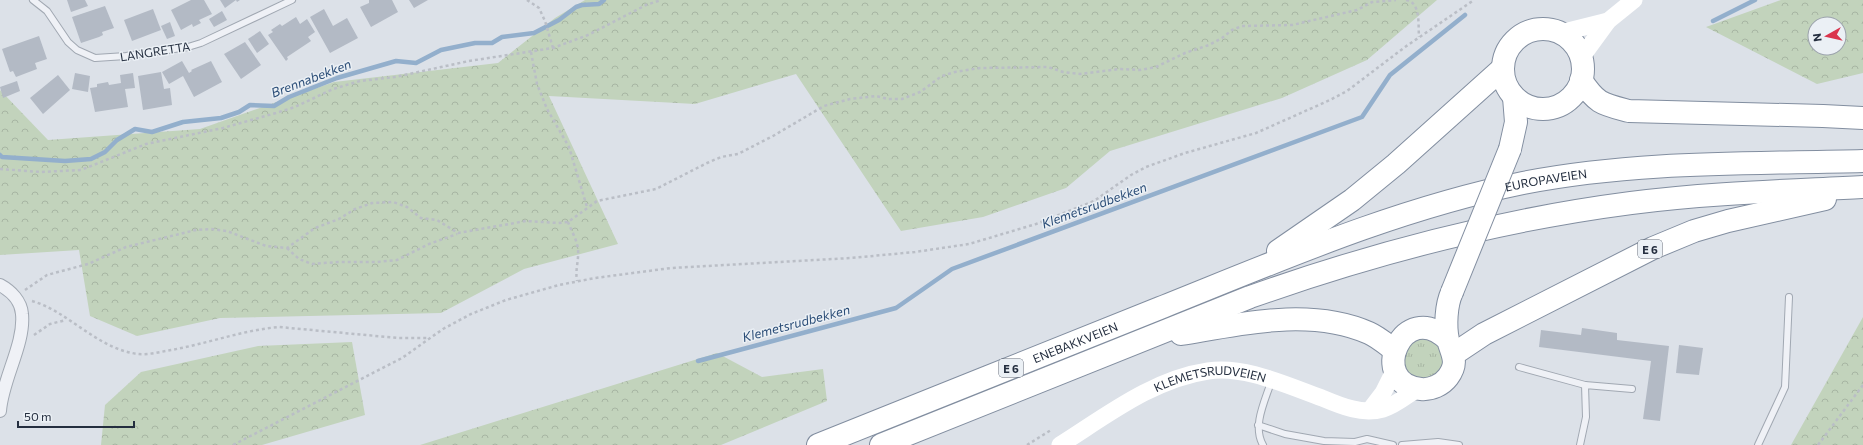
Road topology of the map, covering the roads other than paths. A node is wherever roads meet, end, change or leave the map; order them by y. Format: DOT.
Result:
graph roads {
  1 [pos="33,0"];
  2 [pos="292,0"];
  3 [pos="1634,0"];
  4 [pos="1608,21"];
  5 [pos="1560,33"];
  6 [pos="1581,58"];
  7 [pos="1503,68"];
  8 [pos="1581,80"];
  9 [pos="1514,97"];
  10 [pos="1547,109"];
  11 [pos="1863,118"];
  12 [pos="1511,147"];
  13 [pos="1863,161"];
  14 [pos="1863,187"];
  15 [pos="1863,191"];
  16 [pos="1243,274"];
  17 [pos="0,285"];
  18 [pos="1451,295"];
  19 [pos="1789,297"];
  20 [pos="1418,328"];
  21 [pos="1139,341"];
  22 [pos="1451,347"];
  23 [pos="1395,359"];
  24 [pos="1519,367"];
  25 [pos="1272,380"];
  26 [pos="1585,385"];
  27 [pos="1417,389"];
  28 [pos="1632,389"];
  29 [pos="1370,410"];
  30 [pos="0,411"];
  31 [pos="1258,424"];
  32 [pos="1260,438"];
  33 [pos="1326,443"];
  34 [pos="818,445"];
  35 [pos="881,445"];
  36 [pos="1060,445"];
  37 [pos="1258,445"];
  38 [pos="1264,445"];
  39 [pos="1393,445"];
  40 [pos="1402,445"];
  41 [pos="1459,445"];
  42 [pos="1580,445"];
  43 [pos="1758,445"];
  1 -- 2 [label="lane, LANGRETTA"];
  3 -- 4 [label="street"];
  4 -- 5 [label="street"];
  4 -- 6 [label="street"];
  5 -- 6 [label="highway"];
  5 -- 7 [label="highway"];
  6 -- 8 [label="highway"];
  7 -- 9 [label="highway"];
  7 -- 16 [label="highway, E 6"];
  8 -- 10 [label="highway"];
  8 -- 11 [label="highway"];
  9 -- 10 [label="highway"];
  9 -- 12 [label="highway"];
  10 -- 12 [label="highway"];
  12 -- 18 [label="highway, bridge"];
  13 -- 16 [label="highway, EUROPAVEIEN / E 6"];
  14 -- 21 [label="highway, ENEBAKKVEIEN / E 6"];
  15 -- 22 [label="highway, E 6"];
  16 -- 34 [label="highway, ENEBAKKVEIEN / E 6"];
  17 -- 30 [label="street"];
  18 -- 20 [label="highway"];
  18 -- 22 [label="highway"];
  19 -- 43 [label="lane"];
  20 -- 22 [label="highway"];
  20 -- 23 [label="highway"];
  21 -- 23 [label="highway, E 6"];
  21 -- 35 [label="highway, ENEBAKKVEIEN / E 6"];
  22 -- 27 [label="highway"];
  23 -- 27 [label="highway, E 6"];
  23 -- 29 [label="street"];
  24 -- 26 [label="lane"];
  25 -- 29 [label="street, KLEMETSRUDVEIEN"];
  25 -- 31 [label="lane"];
  25 -- 36 [label="street, KLEMETSRUDVEIEN"];
  26 -- 28 [label="lane"];
  26 -- 42 [label="lane"];
  27 -- 29 [label="street, KLEMETSRUDVEIEN"];
  31 -- 32 [label="lane"];
  31 -- 33 [label="lane"];
  32 -- 37 [label="lane"];
  32 -- 38 [label="lane"];
  33 -- 39 [label="lane"];
  40 -- 41 [label="lane"];
}
